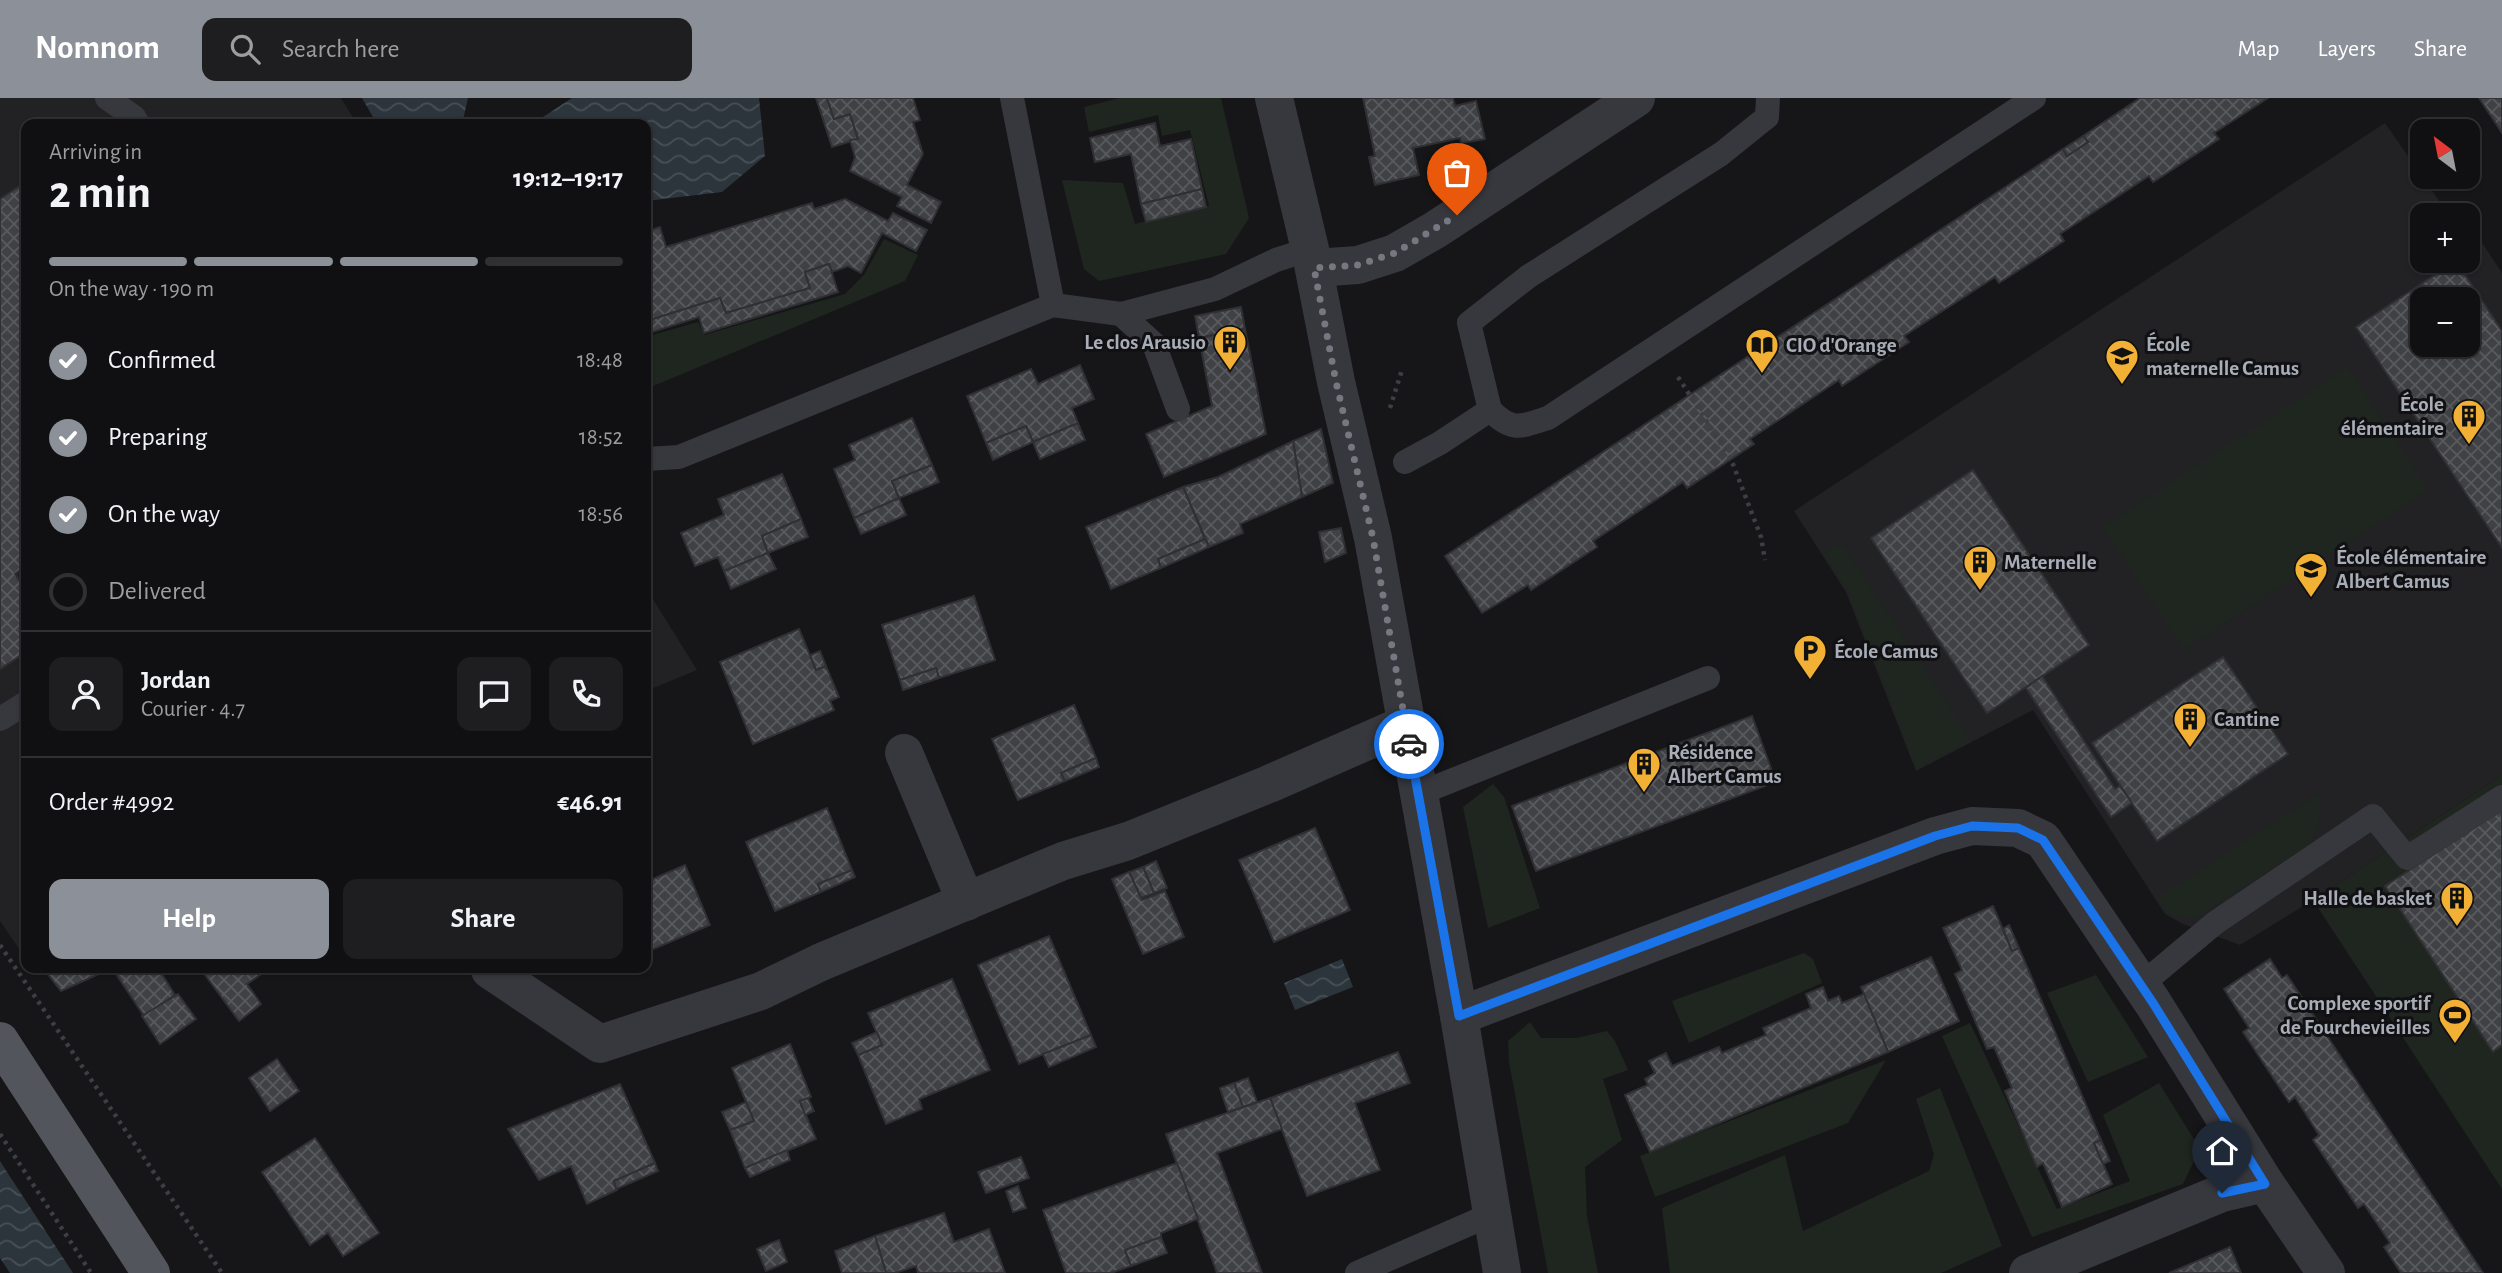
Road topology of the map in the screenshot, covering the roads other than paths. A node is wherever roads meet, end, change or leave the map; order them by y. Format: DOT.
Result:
graph roads {
  1 [pos="107,98"];
  2 [pos="1012,98"];
  3 [pos="1274,98"];
  4 [pos="1636,98"];
  5 [pos="1768,98"];
  6 [pos="2034,98"];
  7 [pos="135,119"];
  8 [pos="1312,258"];
  9 [pos="1053,304"];
  10 [pos="1121,314"];
  11 [pos="1178,409"];
  12 [pos="1490,410"];
  13 [pos="651,459"];
  14 [pos="1405,462"];
  15 [pos="1708,678"];
  16 [pos="21,706"];
  17 [pos="0,719"];
  18 [pos="1406,724"];
  19 [pos="904,753"];
  20 [pos="1418,794"];
  21 [pos="2502,797"];
  22 [pos="966,902"];
  23 [pos="494,973"];
  24 [pos="2141,985"];
  25 [pos="1459,1016"];
  26 [pos="0,1041"];
  27 [pos="2265,1184"];
  28 [pos="1492,1214"];
  29 [pos="151,1273"];
  30 [pos="1357,1273"];
  31 [pos="1502,1273"];
  32 [pos="2028,1273"];
  33 [pos="2326,1273"];
  1 -- 7 [label="lane"];
  2 -- 9 [label="lane"];
  3 -- 8 [label="street"];
  4 -- 8 [label="street"];
  5 -- 12 [label="lane"];
  6 -- 12 [label="lane"];
  8 -- 10 [label="lane"];
  8 -- 18 [label="street"];
  9 -- 10 [label="lane"];
  9 -- 13 [label="lane"];
  10 -- 11 [label="lane"];
  12 -- 14 [label="lane"];
  15 -- 20 [label="lane"];
  16 -- 17 [label="lane"];
  18 -- 20 [label="street"];
  18 -- 22 [label="street"];
  19 -- 22 [label="street"];
  20 -- 25 [label="street"];
  21 -- 24 [label="lane"];
  22 -- 23 [label="street"];
  24 -- 25 [label="street"];
  24 -- 27 [label="street"];
  25 -- 28 [label="street"];
  26 -- 29 [label="main road"];
  27 -- 32 [label="street"];
  27 -- 33 [label="street"];
  28 -- 30 [label="lane"];
  28 -- 31 [label="street"];
}
